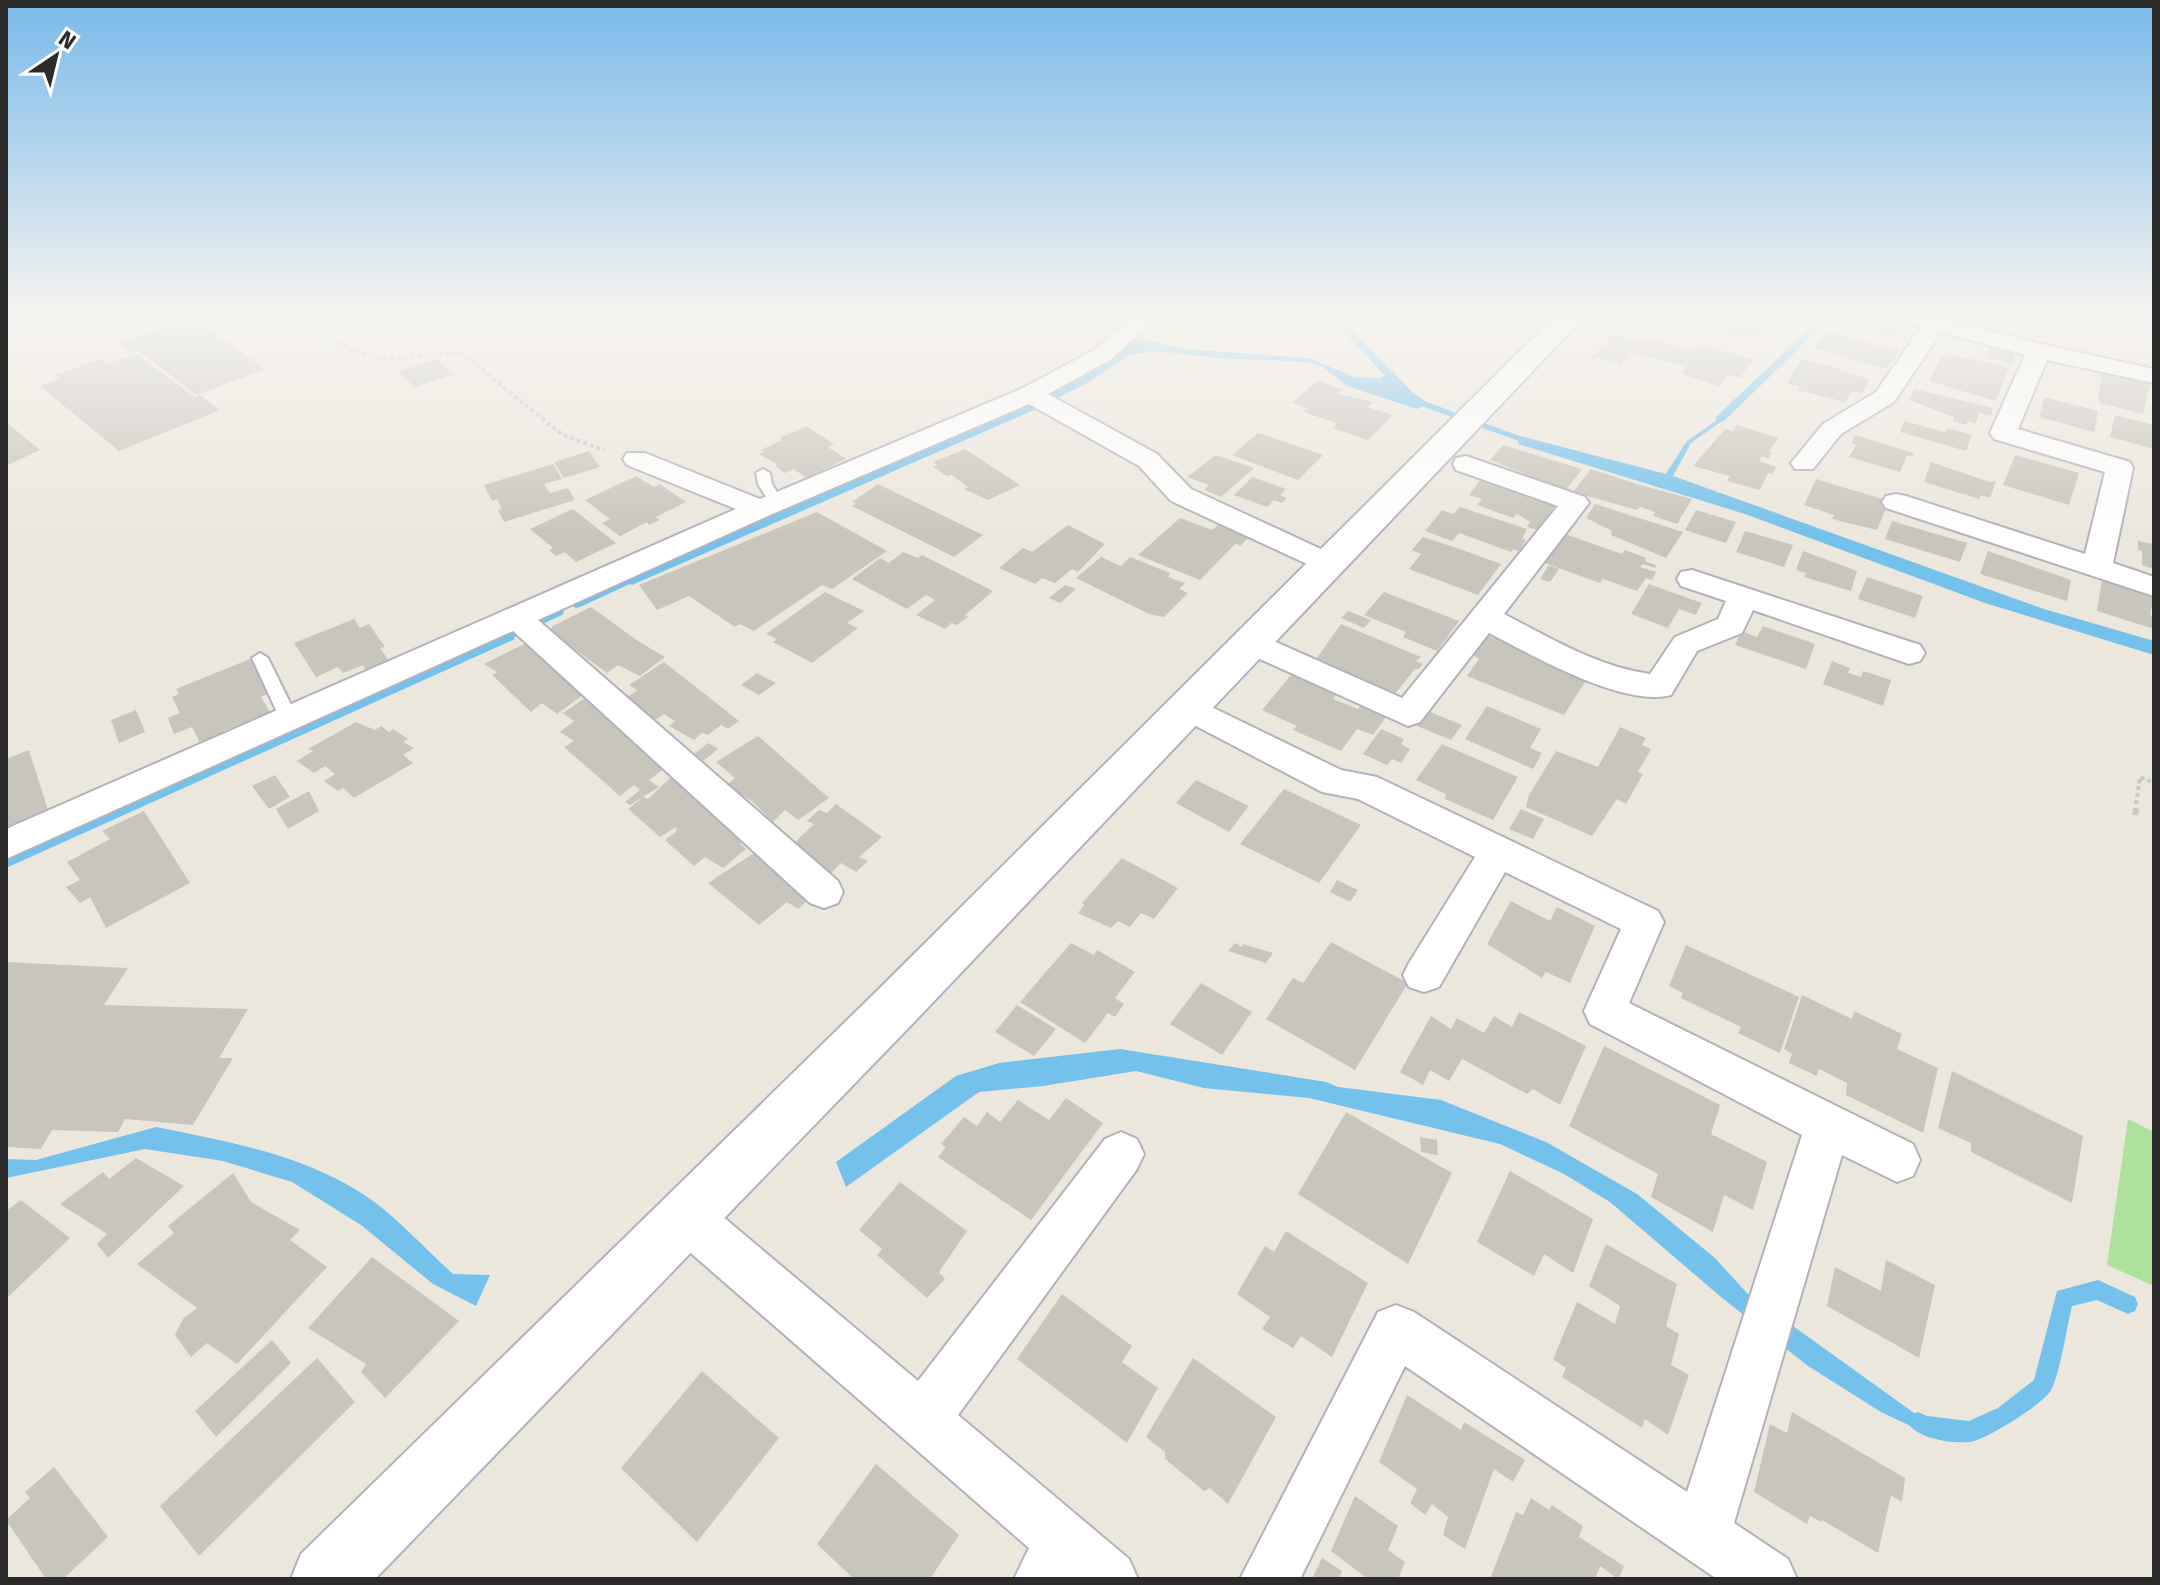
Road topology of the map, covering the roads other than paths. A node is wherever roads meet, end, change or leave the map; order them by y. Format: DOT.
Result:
graph roads {
  1 [pos="1041,388"];
  2 [pos="1500,388"];
  3 [pos="1891,388"];
  4 [pos="2023,388"];
  5 [pos="1030,394"];
  6 [pos="636,459"];
  7 [pos="1804,463"];
  8 [pos="1466,464"];
  9 [pos="763,473"];
  10 [pos="1896,502"];
  11 [pos="787,504"];
  12 [pos="1328,563"];
  13 [pos="2097,568"];
  14 [pos="1692,579"];
  15 [pos="2154,587"];
  16 [pos="1744,596"];
  17 [pos="516,617"];
  18 [pos="1484,617"];
  19 [pos="1251,643"];
  20 [pos="1909,653"];
  21 [pos="260,658"];
  22 [pos="1187,707"];
  23 [pos="290,721"];
  24 [pos="6,845"];
  25 [pos="1498,851"];
  26 [pos="824,892"];
  27 [pos="1424,975"];
  28 [pos="1828,1125"];
  29 [pos="1121,1154"];
  30 [pos="1897,1160"];
  31 [pos="686,1217"];
  32 [pos="922,1420"];
  33 [pos="1702,1535"];
  34 [pos="1054,1561"];
  35 [pos="326,1579"];
  36 [pos="1109,1579"];
  37 [pos="1269,1579"];
  38 [pos="1768,1579"];
  1 -- 5 [label="street"];
  2 -- 12 [label="street"];
  3 -- 7 [label="street"];
  4 -- 13 [label="street"];
  5 -- 11 [label="street"];
  5 -- 12 [label="street"];
  6 -- 11 [label="street"];
  8 -- 18 [label="street"];
  9 -- 11 [label="lane"];
  10 -- 13 [label="street"];
  11 -- 17 [label="street"];
  12 -- 19 [label="street"];
  13 -- 15 [label="street"];
  14 -- 16 [label="street"];
  16 -- 18 [label="street"];
  16 -- 20 [label="street"];
  17 -- 23 [label="street"];
  17 -- 26 [label="street"];
  18 -- 19 [label="street"];
  19 -- 22 [label="street"];
  21 -- 23 [label="lane"];
  22 -- 25 [label="street"];
  22 -- 31 [label="street"];
  23 -- 24 [label="street"];
  25 -- 27 [label="street"];
  25 -- 28 [label="street"];
  28 -- 30 [label="street"];
  28 -- 33 [label="street"];
  29 -- 32 [label="street"];
  31 -- 32 [label="street"];
  31 -- 35 [label="street"];
  32 -- 34 [label="street"];
  33 -- 37 [label="street"];
  33 -- 38 [label="street"];
  34 -- 36 [label="street"];
}
